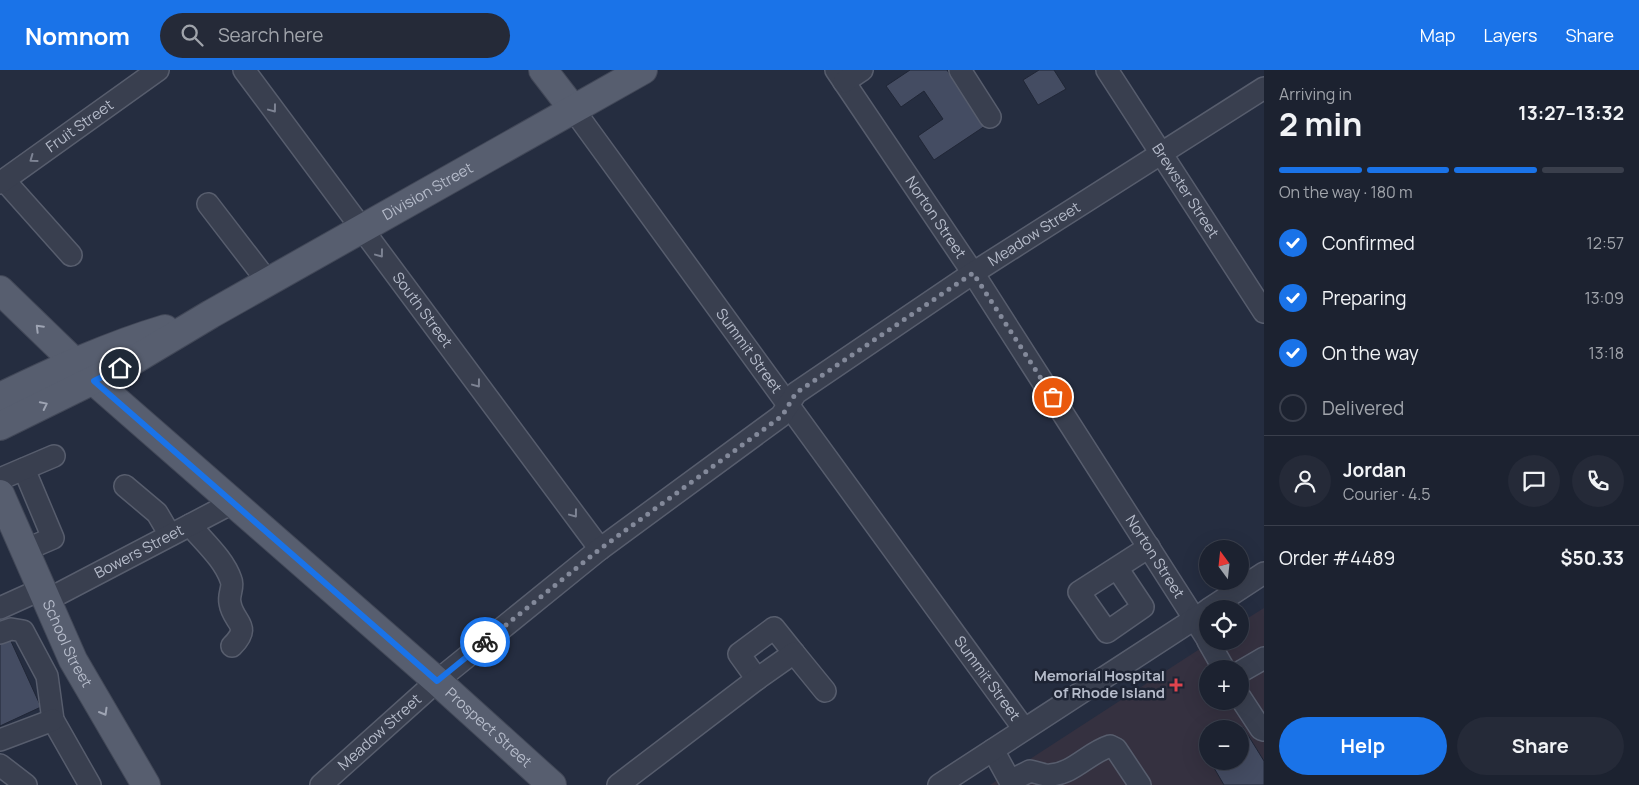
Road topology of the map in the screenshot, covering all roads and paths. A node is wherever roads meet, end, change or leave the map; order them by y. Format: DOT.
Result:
graph roads {
  1 [pos="158,70"];
  2 [pos="244,70"];
  3 [pos="543,70"];
  4 [pos="643,70"];
  5 [pos="862,70"];
  6 [pos="960,70"];
  7 [pos="1107,70"];
  8 [pos="840,76"];
  9 [pos="1264,88"];
  10 [pos="573,109"];
  11 [pos="990,117"];
  12 [pos="1162,154"];
  13 [pos="2,182"];
  14 [pos="208,204"];
  15 [pos="362,229"];
  16 [pos="71,255"];
  17 [pos="973,273"];
  18 [pos="268,282"];
  19 [pos="0,290"];
  20 [pos="1264,312"];
  21 [pos="211,314"];
  22 [pos="74,362"];
  23 [pos="94,381"];
  24 [pos="0,397"];
  25 [pos="788,405"];
  26 [pos="0,426"];
  27 [pos="54,456"];
  28 [pos="24,469"];
  29 [pos="0,479"];
  30 [pos="125,486"];
  31 [pos="0,494"];
  32 [pos="232,503"];
  33 [pos="190,525"];
  34 [pos="170,536"];
  35 [pos="1149,547"];
  36 [pos="600,549"];
  37 [pos="24,550"];
  38 [pos="1117,568"];
  39 [pos="1264,573"];
  40 [pos="44,594"];
  41 [pos="1222,600"];
  42 [pos="1199,606"];
  43 [pos="0,608"];
  44 [pos="1199,615"];
  45 [pos="6,631"];
  46 [pos="232,646"];
  47 [pos="794,653"];
  48 [pos="1264,658"];
  49 [pos="1249,667"];
  50 [pos="757,678"];
  51 [pos="437,681"];
  52 [pos="825,691"];
  53 [pos="1249,710"];
  54 [pos="53,720"];
  55 [pos="1024,729"];
  56 [pos="1262,730"];
  57 [pos="0,740"];
  58 [pos="993,750"];
  59 [pos="0,765"];
  60 [pos="1073,778"];
  61 [pos="1007,783"];
  62 [pos="326,784"];
  63 [pos="26,785"];
  64 [pos="90,785"];
  65 [pos="146,785"];
  66 [pos="552,785"];
  67 [pos="618,785"];
  68 [pos="939,785"];
  69 [pos="1140,785"];
  1 -- 13 [label="street, Fruit Street, one-way"];
  2 -- 15 [label="street, South Street, one-way"];
  3 -- 10 [label="main road, Summit Street"];
  4 -- 10 [label="main road, Division Street"];
  5 -- 8 [label="street"];
  6 -- 11 [label="street"];
  7 -- 12 [label="street, Brewster Street"];
  8 -- 17 [label="street, Norton Street"];
  9 -- 12 [label="street, Meadow Street"];
  10 -- 15 [label="main road, Division Street"];
  10 -- 25 [label="street, Summit Street"];
  12 -- 17 [label="street, Meadow Street"];
  12 -- 20 [label="street, Brewster Street"];
  13 -- 16 [label="street"];
  14 -- 18 [label="street"];
  15 -- 18 [label="main road, Division Street"];
  15 -- 36 [label="street, South Street, one-way"];
  17 -- 25 [label="street, Meadow Street"];
  17 -- 35 [label="street, Norton Street"];
  18 -- 21 [label="main road, Division Street"];
  22 -- 19 [label="main road, Prospect Street, one-way"];
  21 -- 22 [label="main road, Division Street"];
  21 -- 23 [label="main road, Division Street"];
  22 -- 23 [label="main road, Prospect Street"];
  22 -- 24 [label="main road, Division Street"];
  26 -- 23 [label="main road, Division Street, one-way"];
  23 -- 32 [label="main road, Prospect Street"];
  25 -- 36 [label="street, Meadow Street"];
  25 -- 55 [label="street, Summit Street"];
  27 -- 28 [label="street"];
  28 -- 29 [label="street"];
  28 -- 37 [label="street"];
  30 -- 34 [label="street"];
  31 -- 37 [label="main road, School Street"];
  32 -- 33 [label="street, Bowers Street"];
  32 -- 51 [label="main road, Prospect Street"];
  33 -- 34 [label="street, Bowers Street"];
  33 -- 46 [label="street"];
  34 -- 40 [label="street, Bowers Street"];
  35 -- 38 [label="street"];
  35 -- 42 [label="street, Norton Street"];
  36 -- 51 [label="street, Meadow Street"];
  37 -- 40 [label="main road, School Street"];
  39 -- 41 [label="street"];
  40 -- 43 [label="street, Bowers Street"];
  40 -- 65 [label="main road, School Street, one-way"];
  44 -- 55 [label="street"];
  45 -- 54 [label="street"];
  47 -- 50 [label="street"];
  47 -- 50 [label="street"];
  47 -- 52 [label="street"];
  48 -- 49 [label="street"];
  50 -- 67 [label="street"];
  51 -- 62 [label="street, Meadow Street"];
  51 -- 66 [label="main road, Prospect Street"];
  53 -- 56 [label="street"];
  54 -- 57 [label="street"];
  54 -- 64 [label="street"];
  55 -- 58 [label="street"];
  58 -- 61 [label="street"];
  58 -- 68 [label="street"];
  59 -- 63 [label="street"];
  60 -- 61 [label="street"];
  60 -- 69 [label="street"];
}
